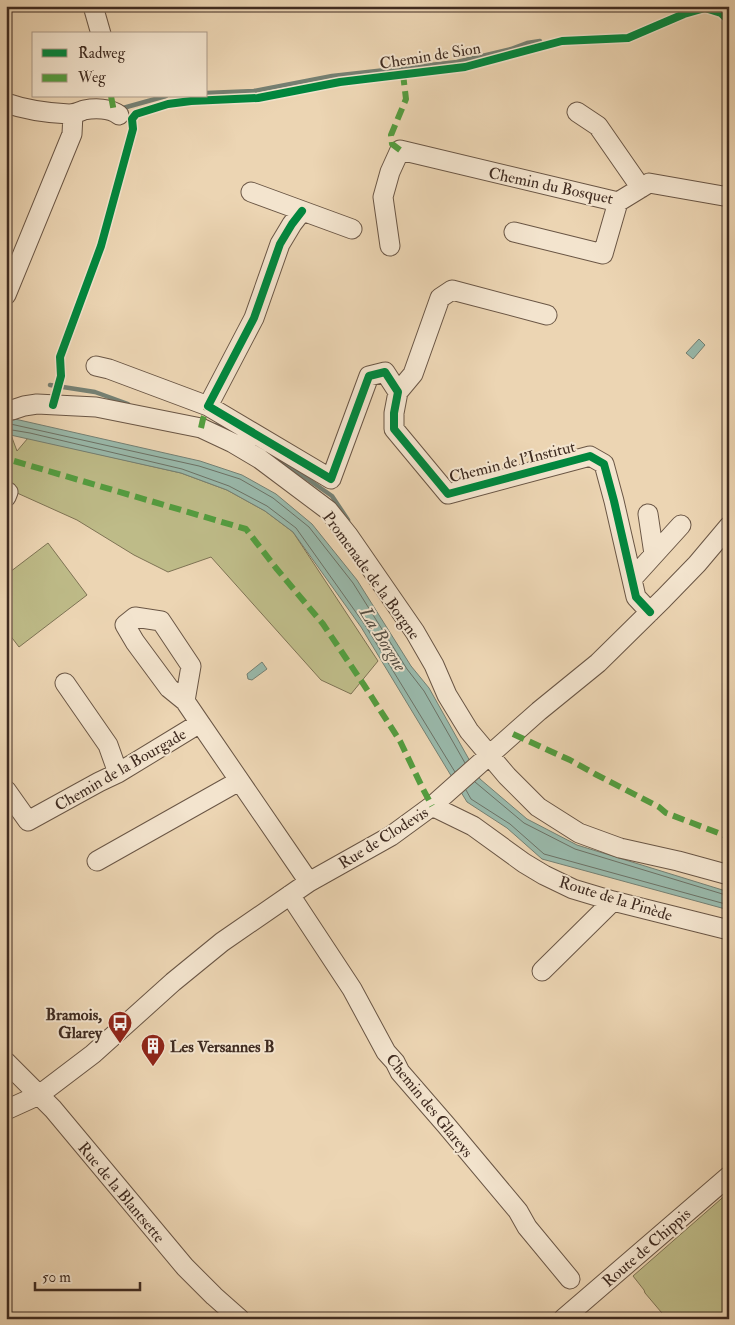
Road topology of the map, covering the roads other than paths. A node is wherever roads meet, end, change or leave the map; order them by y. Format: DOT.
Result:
graph roads {
  1 [pos="93,6"];
  2 [pos="100,32"];
  3 [pos="6,103"];
  4 [pos="577,112"];
  5 [pos="73,114"];
  6 [pos="119,114"];
  7 [pos="640,188"];
  8 [pos="251,192"];
  9 [pos="729,197"];
  10 [pos="618,202"];
  11 [pos="302,211"];
  12 [pos="352,229"];
  13 [pos="514,232"];
  14 [pos="390,246"];
  15 [pos="6,295"];
  16 [pos="547,315"];
  17 [pos="96,366"];
  18 [pos="133,386"];
  19 [pos="398,392"];
  20 [pos="208,406"];
  21 [pos="6,409"];
  22 [pos="648,514"];
  23 [pos="681,525"];
  24 [pos="729,526"];
  25 [pos="654,554"];
  26 [pos="632,579"];
  27 [pos="650,612"];
  28 [pos="65,683"];
  29 [pos="185,701"];
  30 [pos="200,723"];
  31 [pos="488,757"];
  32 [pos="118,772"];
  33 [pos="239,781"];
  34 [pos="6,790"];
  35 [pos="432,806"];
  36 [pos="97,861"];
  37 [pos="729,876"];
  38 [pos="309,882"];
  39 [pos="290,895"];
  40 [pos="613,901"];
  41 [pos="729,930"];
  42 [pos="542,971"];
  43 [pos="6,1062"];
  44 [pos="39,1095"];
  45 [pos="6,1110"];
  46 [pos="729,1176"];
  47 [pos="570,1279"];
  48 [pos="240,1319"];
  49 [pos="563,1319"];
  1 -- 2 [label="street"];
  3 -- 5 [label="street"];
  4 -- 7 [label="street"];
  5 -- 6 [label="street"];
  5 -- 15 [label="street"];
  7 -- 9 [label="street, Chemin du Bosquet"];
  7 -- 10 [label="street, Chemin du Bosquet"];
  8 -- 11 [label="street"];
  10 -- 13 [label="street"];
  10 -- 14 [label="street, Chemin du Bosquet"];
  11 -- 12 [label="street"];
  11 -- 20 [label="street"];
  16 -- 19 [label="street"];
  17 -- 20 [label="street"];
  18 -- 20 [label="street"];
  19 -- 20 [label="street"];
  19 -- 26 [label="street, Chemin de l'Institut"];
  21 -- 31 [label="street, Promenade de la Borgne"];
  22 -- 25 [label="street"];
  23 -- 25 [label="street"];
  24 -- 27 [label="street, Rue de Clodevis"];
  25 -- 26 [label="street"];
  26 -- 27 [label="street, Chemin de l'Institut"];
  27 -- 31 [label="street, Rue de Clodevis"];
  28 -- 32 [label="street"];
  29 -- 30 [label="street"];
  30 -- 32 [label="street, Chemin de la Bourgade"];
  30 -- 33 [label="street, Chemin de la Bourgade"];
  31 -- 35 [label="street, Rue de Clodevis"];
  31 -- 37 [label="street, Promenade de la Borgne"];
  32 -- 34 [label="street, Chemin de la Bourgade"];
  33 -- 36 [label="street"];
  33 -- 38 [label="street, Chemin de la Bourgade"];
  35 -- 38 [label="street, Rue de Clodevis"];
  35 -- 40 [label="street, Route de la Pinède"];
  38 -- 39 [label="street, Rue de Clodevis"];
  39 -- 44 [label="street, Rue de Clodevis"];
  39 -- 47 [label="street, Chemin des Glareys"];
  40 -- 41 [label="street, Route de la Pinède"];
  40 -- 42 [label="street"];
  43 -- 44 [label="street, Rue de la Blantsette"];
  44 -- 45 [label="street, Rue de Clodevis"];
  44 -- 48 [label="street, Rue de la Blantsette"];
  46 -- 49 [label="street, Route de Chippis"];
}
